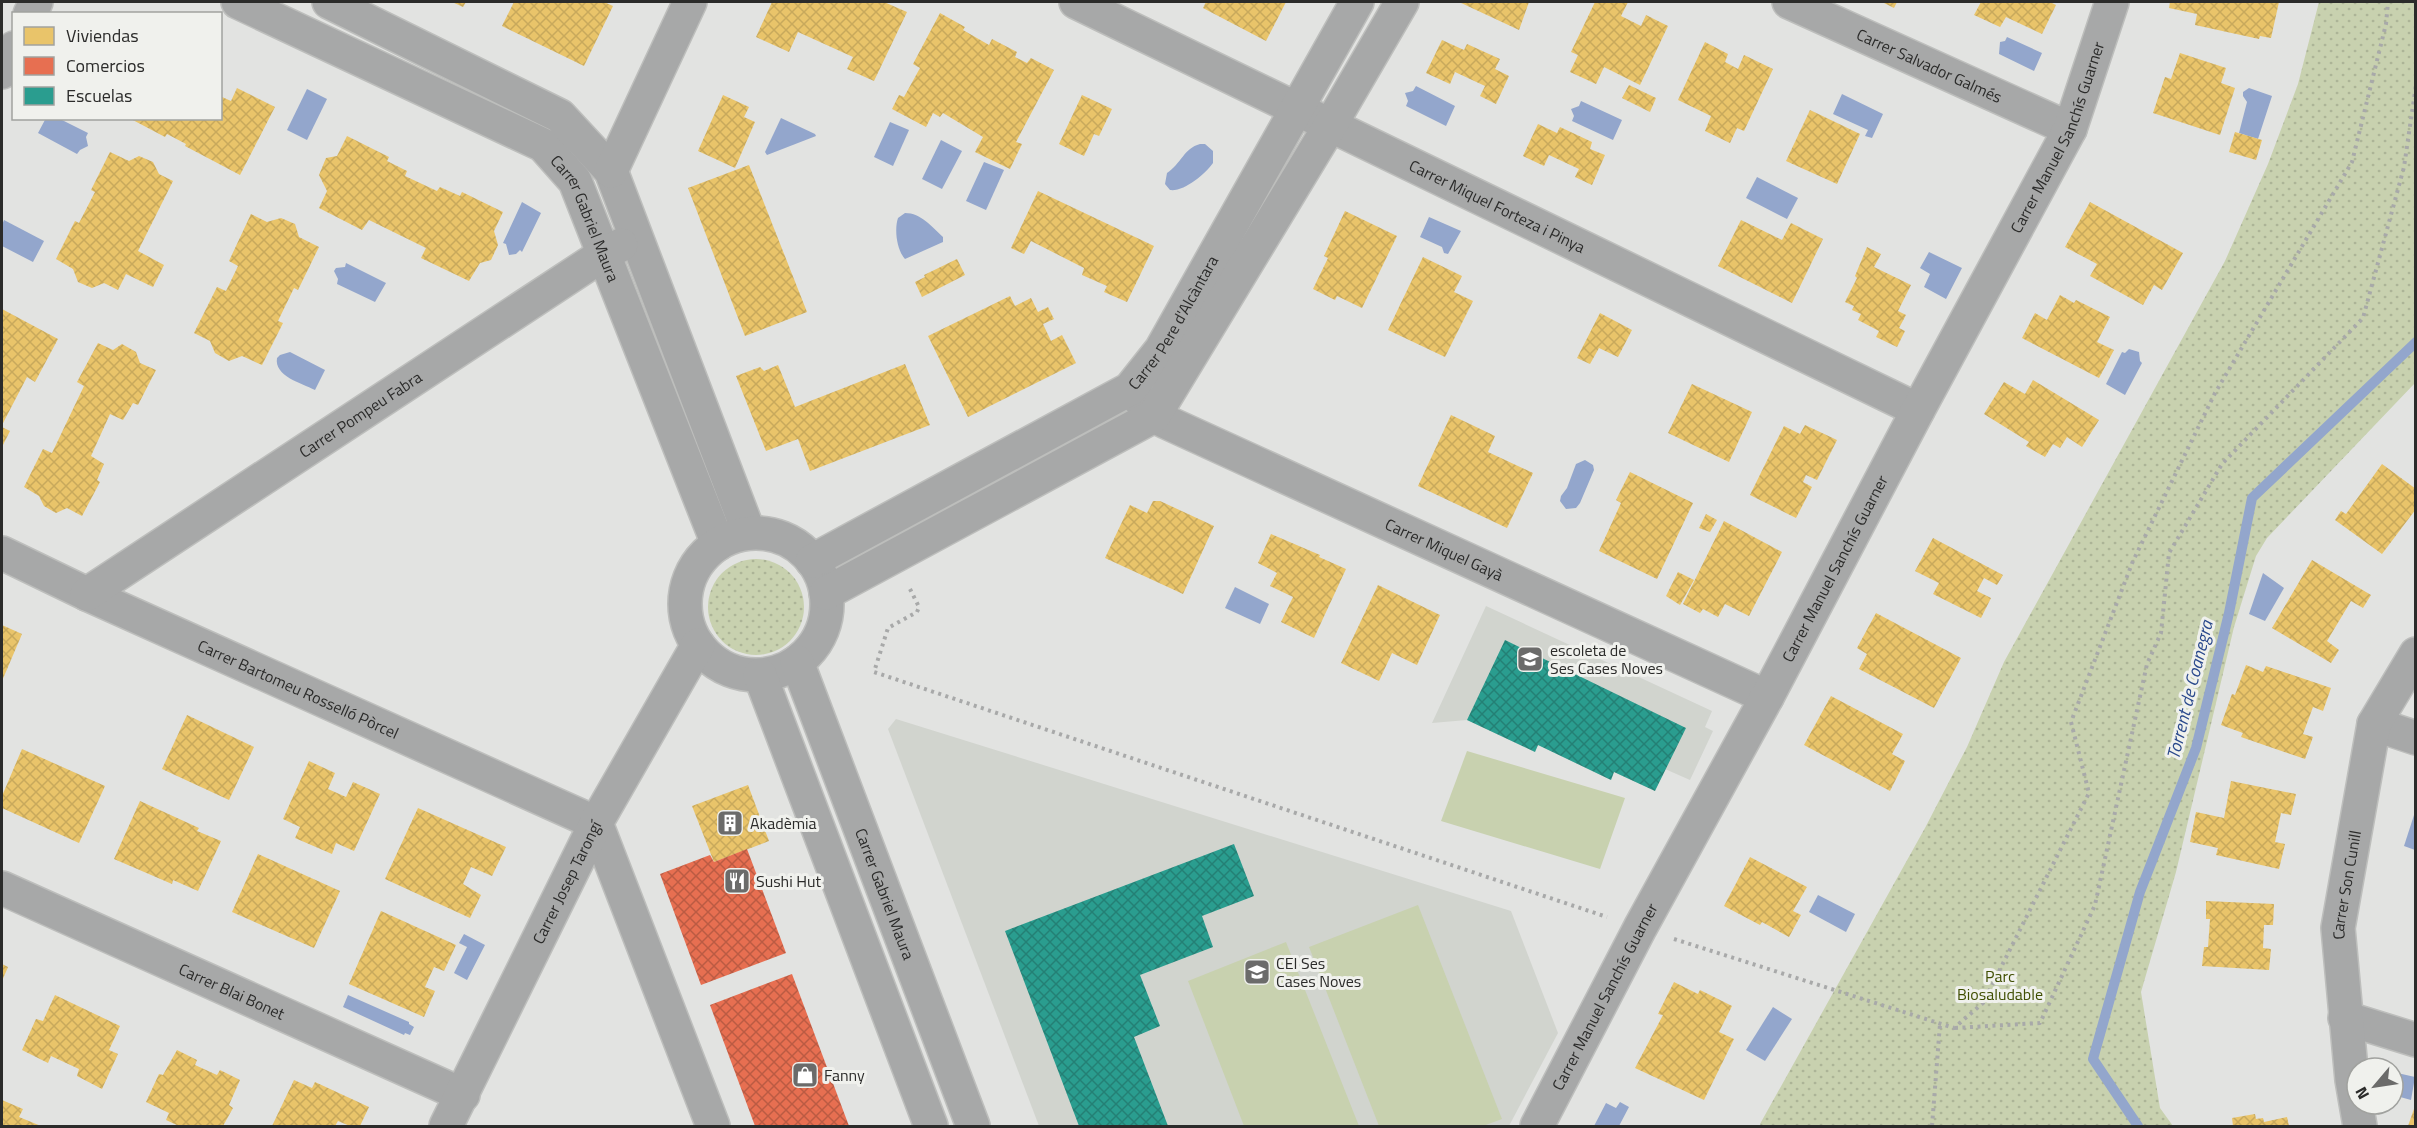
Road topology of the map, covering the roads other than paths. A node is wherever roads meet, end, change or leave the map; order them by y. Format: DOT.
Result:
graph roads {
  1 [pos="238,2"];
  2 [pos="329,2"];
  3 [pos="690,2"];
  4 [pos="1076,2"];
  5 [pos="1357,2"];
  6 [pos="1402,2"];
  7 [pos="1789,2"];
  8 [pos="2112,2"];
  9 [pos="12,52"];
  10 [pos="2,72"];
  11 [pos="1296,107"];
  12 [pos="1331,124"];
  13 [pos="2070,129"];
  14 [pos="611,171"];
  15 [pos="636,237"];
  16 [pos="604,254"];
  17 [pos="1130,389"];
  18 [pos="1918,410"];
  19 [pos="1154,416"];
  20 [pos="749,533"];
  21 [pos="718,544"];
  22 [pos="2,554"];
  23 [pos="812,561"];
  24 [pos="825,593"];
  25 [pos="87,594"];
  26 [pos="698,645"];
  27 [pos="2415,654"];
  28 [pos="797,662"];
  29 [pos="760,675"];
  30 [pos="1767,697"];
  31 [pos="2374,724"];
  32 [pos="2415,738"];
  33 [pos="596,823"];
  34 [pos="2,888"];
  35 [pos="2346,1018"];
  36 [pos="2415,1040"];
  37 [pos="463,1095"];
  38 [pos="446,1126"];
  39 [pos="713,1126"];
  40 [pos="931,1126"];
  41 [pos="973,1126"];
  42 [pos="1537,1126"];
  43 [pos="2360,1126"];
  1 -- 16 [label="street, Carrer Gabriel Maura"];
  2 -- 14 [label="street"];
  3 -- 14 [label="street"];
  4 -- 11 [label="street, Carrer Miquel Forteza i Pinya"];
  5 -- 11 [label="street, Carrer Pere d'Alcàntara"];
  6 -- 12 [label="street"];
  7 -- 13 [label="street, Carrer Salvador Galmés"];
  8 -- 13 [label="street, Carrer Manuel Sanchís Guarner"];
  9 -- 10 [label="street"];
  11 -- 12 [label="street, Carrer Miquel Forteza i Pinya"];
  11 -- 17 [label="street, Carrer Pere d'Alcàntara"];
  12 -- 18 [label="street, Carrer Miquel Forteza i Pinya"];
  12 -- 19 [label="street"];
  13 -- 18 [label="street, Carrer Manuel Sanchís Guarner"];
  14 -- 15 [label="street"];
  15 -- 16 [label="street, Carrer Pompeu Fabra"];
  15 -- 20 [label="street"];
  16 -- 21 [label="street, Carrer Gabriel Maura"];
  16 -- 25 [label="street, Carrer Pompeu Fabra"];
  17 -- 19 [label="street, Carrer Miquel Gayà"];
  17 -- 23 [label="street, Carrer Pere d'Alcàntara"];
  18 -- 30 [label="street, Carrer Manuel Sanchís Guarner"];
  19 -- 24 [label="street"];
  19 -- 30 [label="street, Carrer Miquel Gayà"];
  20 -- 21 [label="street"];
  20 -- 23 [label="street"];
  21 -- 26 [label="street"];
  22 -- 25 [label="street, Carrer Bartomeu Rosselló Pòrcel"];
  23 -- 24 [label="street"];
  24 -- 28 [label="street"];
  25 -- 33 [label="street, Carrer Bartomeu Rosselló Pòrcel"];
  26 -- 29 [label="street"];
  26 -- 33 [label="street, Carrer Josep Tarongí"];
  27 -- 31 [label="street, Carrer Son Cunill"];
  28 -- 29 [label="street"];
  28 -- 41 [label="street, Carrer Gabriel Maura"];
  29 -- 40 [label="street"];
  30 -- 42 [label="street, Carrer Manuel Sanchís Guarner"];
  31 -- 32 [label="street"];
  31 -- 35 [label="street, Carrer Son Cunill"];
  33 -- 37 [label="street, Carrer Josep Tarongí"];
  33 -- 39 [label="street"];
  34 -- 37 [label="street, Carrer Blai Bonet"];
  35 -- 36 [label="street"];
  35 -- 43 [label="street, Carrer Son Cunill"];
  37 -- 38 [label="street, Carrer Josep Tarongí"];
}
